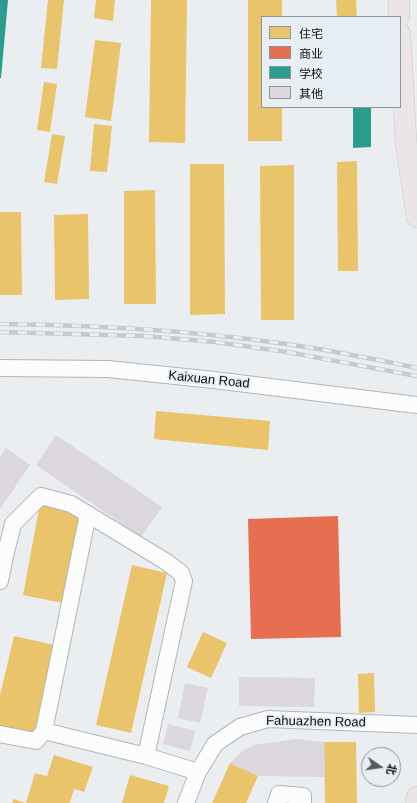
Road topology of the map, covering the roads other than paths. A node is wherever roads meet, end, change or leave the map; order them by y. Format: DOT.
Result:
graph roads {
  1 [pos="399,0"];
  2 [pos="400,16"];
  3 [pos="401,52"];
  4 [pos="417,217"];
  5 [pos="0,368"];
  6 [pos="417,405"];
  7 [pos="88,514"];
  8 [pos="3,556"];
  9 [pos="0,581"];
  10 [pos="417,725"];
  11 [pos="44,731"];
  12 [pos="0,734"];
  13 [pos="146,756"];
  14 [pos="198,772"];
  15 [pos="417,797"];
  16 [pos="186,803"];
  17 [pos="276,803"];
  18 [pos="303,803"];
  19 [pos="416,803"];
  1 -- 2 [label="main road"];
  3 -- 4 [label="main road"];
  5 -- 6 [label="street, Kaixuan Road"];
  7 -- 8 [label="street"];
  7 -- 11 [label="street"];
  7 -- 13 [label="street"];
  8 -- 9 [label="street"];
  10 -- 14 [label="street, Fahuazhen Road"];
  11 -- 12 [label="street"];
  11 -- 13 [label="street"];
  13 -- 14 [label="street"];
  14 -- 16 [label="street, Fahuazhen Road"];
  15 -- 19 [label="main road"];
  17 -- 18 [label="street"];
}
